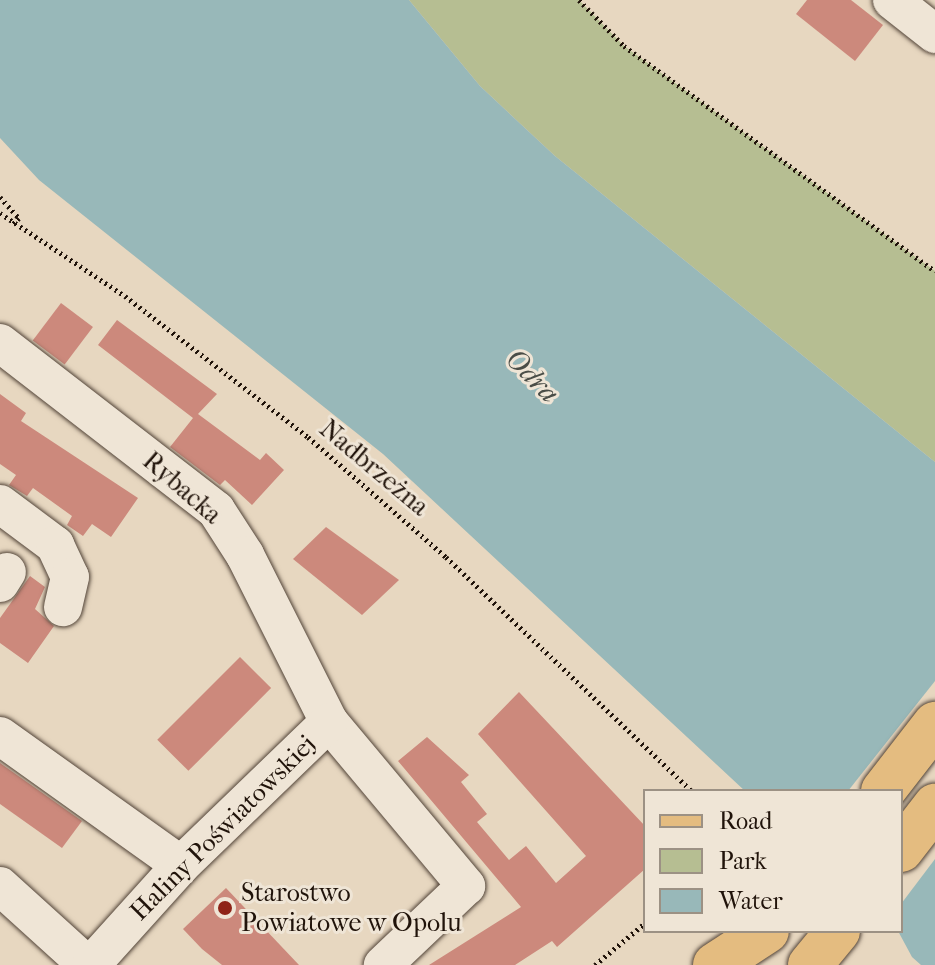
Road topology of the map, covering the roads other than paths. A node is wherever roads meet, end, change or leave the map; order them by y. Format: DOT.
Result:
graph roads {
  1 [pos="892,0"];
  2 [pos="935,34"];
  3 [pos="0,343"];
  4 [pos="0,504"];
  5 [pos="63,607"];
  6 [pos="329,722"];
  7 [pos="935,724"];
  8 [pos="0,736"];
  9 [pos="885,789"];
  10 [pos="935,806"];
  11 [pos="903,847"];
  12 [pos="181,865"];
  13 [pos="0,886"];
  14 [pos="767,933"];
  15 [pos="769,933"];
  16 [pos="89,965"];
  17 [pos="383,965"];
  18 [pos="715,965"];
  19 [pos="746,965"];
  1 -- 2 [label="street"];
  3 -- 6 [label="street, Rybacka"];
  4 -- 5 [label="street"];
  6 -- 12 [label="street, Haliny Poświatowskiej"];
  6 -- 17 [label="street, Haliny Poświatowskiej"];
  7 -- 9 [label="main road"];
  8 -- 12 [label="street"];
  10 -- 11 [label="main road"];
  12 -- 16 [label="street, Haliny Poświatowskiej"];
  13 -- 16 [label="street"];
  14 -- 18 [label="main road"];
  15 -- 19 [label="main road"];
}
